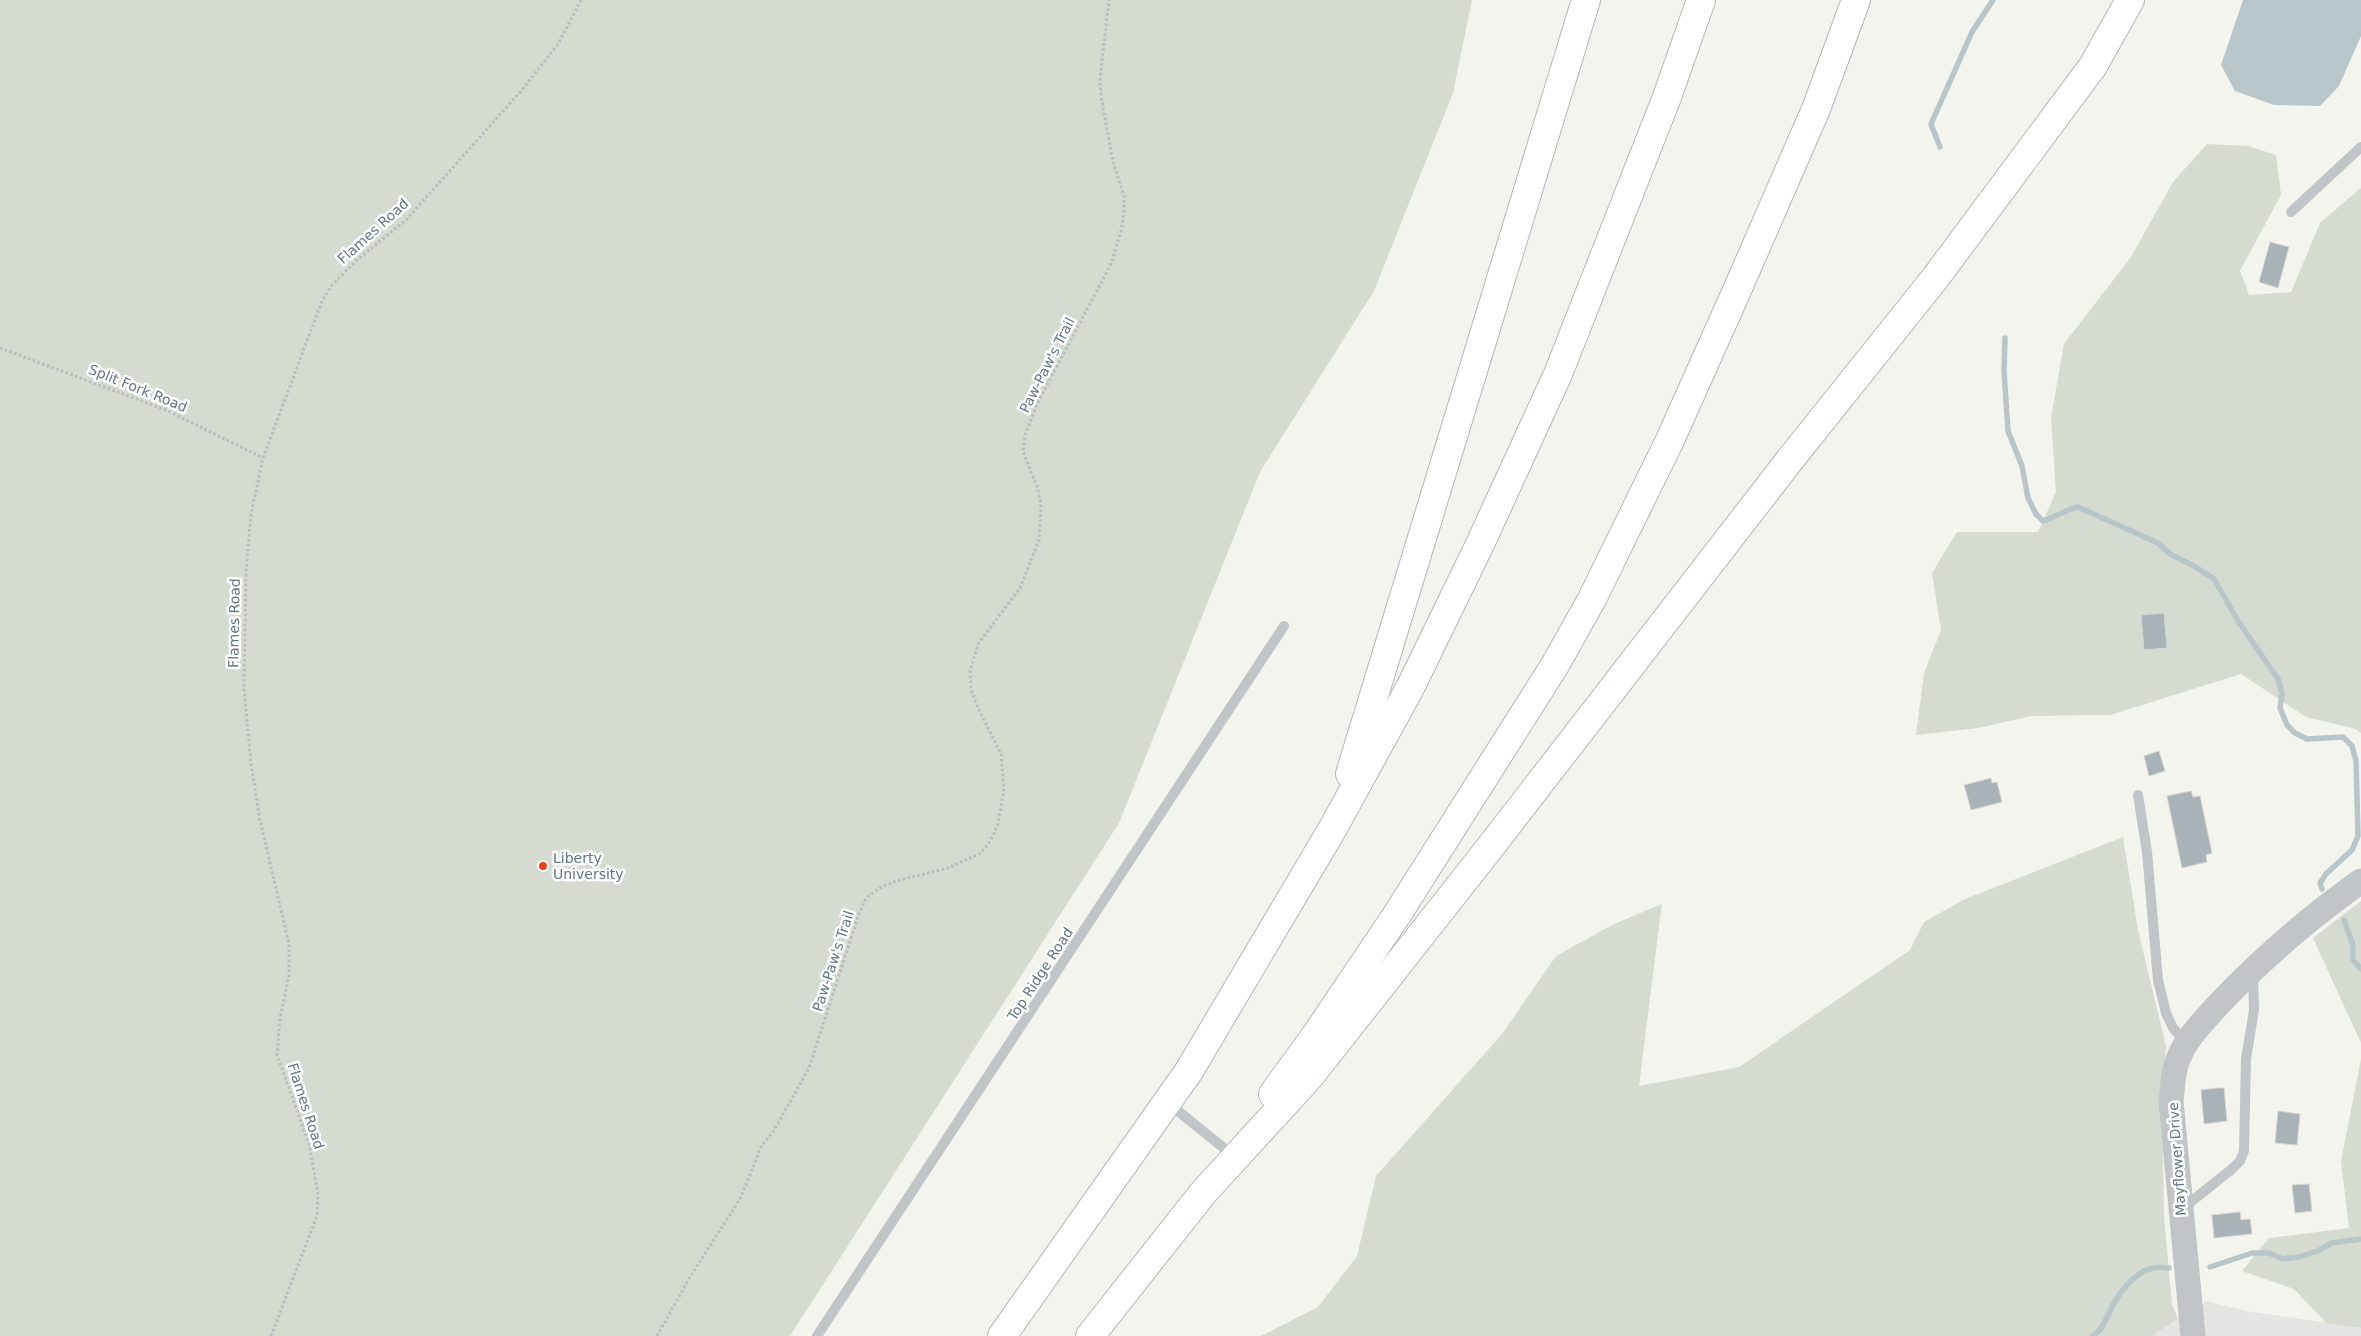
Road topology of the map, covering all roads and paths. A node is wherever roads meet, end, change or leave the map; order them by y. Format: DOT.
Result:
graph roads {
  1 [pos="581,0"];
  2 [pos="1109,0"];
  3 [pos="1586,0"];
  4 [pos="1701,0"];
  5 [pos="1856,0"];
  6 [pos="2130,0"];
  7 [pos="2361,146"];
  8 [pos="2292,212"];
  9 [pos="0,348"];
  10 [pos="263,458"];
  11 [pos="1284,626"];
  12 [pos="2138,795"];
  13 [pos="1333,828"];
  14 [pos="2361,881"];
  15 [pos="2253,970"];
  16 [pos="2187,1044"];
  17 [pos="1167,1102"];
  18 [pos="1230,1153"];
  19 [pos="1203,1194"];
  20 [pos="2180,1210"];
  21 [pos="271,1336"];
  22 [pos="657,1336"];
  23 [pos="817,1336"];
  24 [pos="1002,1336"];
  25 [pos="1090,1336"];
  26 [pos="2193,1336"];
  1 -- 10 [label="path, Flames Road"];
  2 -- 22 [label="path, Paw-Paw's Trail"];
  3 -- 13 [label="highway"];
  4 -- 13 [label="highway"];
  5 -- 18 [label="highway"];
  6 -- 19 [label="highway"];
  7 -- 8 [label="lane"];
  9 -- 10 [label="path, Split Fork Road"];
  10 -- 21 [label="path, Flames Road"];
  11 -- 23 [label="lane, Top Ridge Road"];
  12 -- 16 [label="lane"];
  13 -- 17 [label="highway"];
  14 -- 15 [label="street, Mayflower Drive"];
  15 -- 16 [label="street, Mayflower Drive"];
  15 -- 20 [label="lane"];
  16 -- 20 [label="street, Mayflower Drive"];
  17 -- 18 [label="lane"];
  17 -- 24 [label="highway"];
  18 -- 19 [label="highway"];
  19 -- 25 [label="highway"];
  20 -- 26 [label="street, Mayflower Drive"];
}
